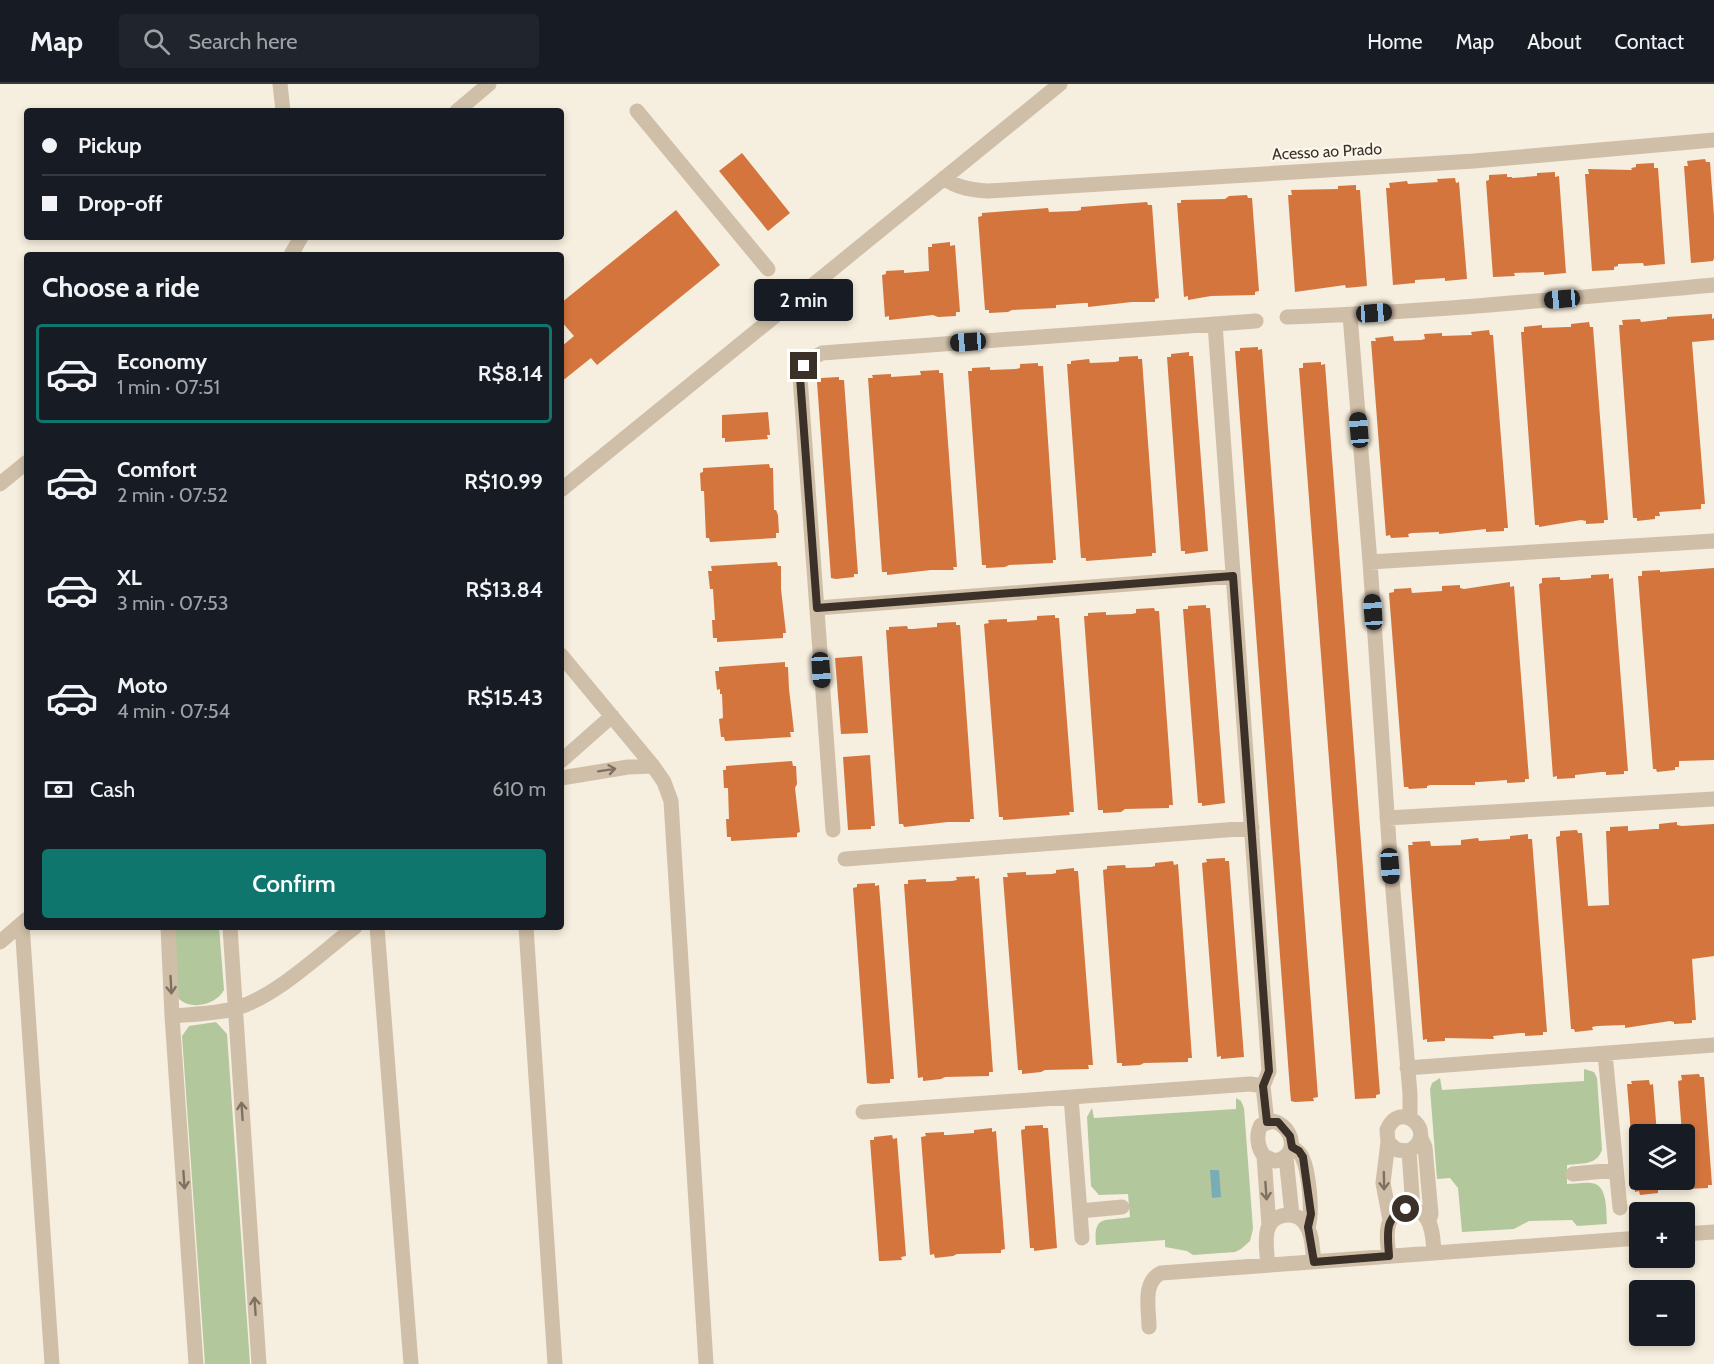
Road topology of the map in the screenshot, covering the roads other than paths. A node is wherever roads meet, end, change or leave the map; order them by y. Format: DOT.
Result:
graph roads {
  1 [pos="280,84"];
  2 [pos="489,84"];
  3 [pos="1060,84"];
  4 [pos="283,108"];
  5 [pos="461,108"];
  6 [pos="636,111"];
  7 [pos="1714,140"];
  8 [pos="944,178"];
  9 [pos="768,269"];
  10 [pos="1714,285"];
  11 [pos="1350,315"];
  12 [pos="1287,317"];
  13 [pos="1256,321"];
  14 [pos="1215,324"];
  15 [pos="24,464"];
  16 [pos="0,484"];
  17 [pos="564,488"];
  18 [pos="1714,541"];
  19 [pos="1370,562"];
  20 [pos="1233,576"];
  21 [pos="817,608"];
  22 [pos="564,659"];
  23 [pos="612,716"];
  24 [pos="564,757"];
  25 [pos="653,766"];
  26 [pos="564,778"];
  27 [pos="1714,799"];
  28 [pos="1387,818"];
  29 [pos="1252,828"];
  30 [pos="833,830"];
  31 [pos="845,859"];
  32 [pos="24,921"];
  33 [pos="25,930"];
  34 [pos="168,930"];
  35 [pos="230,930"];
  36 [pos="351,930"];
  37 [pos="377,930"];
  38 [pos="526,930"];
  39 [pos="0,942"];
  40 [pos="235,1009"];
  41 [pos="172,1016"];
  42 [pos="1714,1046"];
  43 [pos="1605,1054"];
  44 [pos="1407,1068"];
  45 [pos="1263,1086"];
  46 [pos="1071,1097"];
  47 [pos="863,1112"];
  48 [pos="1410,1118"];
  49 [pos="1267,1122"];
  50 [pos="1420,1138"];
  51 [pos="1388,1142"];
  52 [pos="1409,1151"];
  53 [pos="1289,1152"];
  54 [pos="1264,1156"];
  55 [pos="1616,1170"];
  56 [pos="1573,1174"];
  57 [pos="1122,1207"];
  58 [pos="1620,1208"];
  59 [pos="1413,1209"];
  60 [pos="1080,1211"];
  61 [pos="1292,1215"];
  62 [pos="1390,1220"];
  63 [pos="1429,1221"];
  64 [pos="1269,1226"];
  65 [pos="1308,1227"];
  66 [pos="1714,1232"];
  67 [pos="1695,1233"];
  68 [pos="1082,1238"];
  69 [pos="1629,1239"];
  70 [pos="1434,1251"];
  71 [pos="1389,1256"];
  72 [pos="1314,1262"];
  73 [pos="1268,1265"];
  74 [pos="1149,1327"];
  75 [pos="52,1364"];
  76 [pos="196,1364"];
  77 [pos="259,1364"];
  78 [pos="411,1364"];
  79 [pos="555,1364"];
  80 [pos="706,1364"];
  1 -- 4 [label="street"];
  2 -- 5 [label="street"];
  3 -- 8 [label="street"];
  6 -- 9 [label="street"];
  7 -- 8 [label="street, Acesso ao Prado"];
  8 -- 17 [label="street"];
  10 -- 11 [label="street"];
  11 -- 12 [label="street"];
  11 -- 19 [label="street"];
  13 -- 14 [label="street"];
  14 -- 20 [label="street"];
  14 -- 21 [label="street"];
  15 -- 16 [label="street"];
  18 -- 19 [label="street"];
  19 -- 28 [label="street"];
  20 -- 21 [label="street"];
  20 -- 29 [label="street"];
  21 -- 30 [label="street"];
  22 -- 23 [label="street"];
  23 -- 24 [label="street"];
  23 -- 25 [label="street"];
  26 -- 25 [label="street, one-way"];
  25 -- 80 [label="street"];
  27 -- 28 [label="street"];
  28 -- 44 [label="street"];
  29 -- 31 [label="street"];
  29 -- 45 [label="street"];
  32 -- 39 [label="street"];
  33 -- 75 [label="street"];
  34 -- 41 [label="street, one-way"];
  35 -- 40 [label="street"];
  36 -- 40 [label="street"];
  37 -- 78 [label="street"];
  38 -- 79 [label="street"];
  40 -- 41 [label="street"];
  77 -- 40 [label="street, one-way"];
  41 -- 76 [label="street, one-way"];
  42 -- 43 [label="street"];
  43 -- 44 [label="street"];
  43 -- 55 [label="street"];
  44 -- 48 [label="street"];
  45 -- 46 [label="street"];
  45 -- 49 [label="street"];
  46 -- 47 [label="street"];
  46 -- 60 [label="street"];
  48 -- 50 [label="street"];
  48 -- 51 [label="street"];
  49 -- 53 [label="street"];
  49 -- 54 [label="street"];
  50 -- 52 [label="street"];
  50 -- 63 [label="street"];
  51 -- 52 [label="street"];
  51 -- 62 [label="street, one-way"];
  52 -- 59 [label="street"];
  53 -- 54 [label="street"];
  53 -- 61 [label="street"];
  53 -- 65 [label="street"];
  54 -- 64 [label="street, one-way"];
  55 -- 56 [label="street"];
  55 -- 58 [label="street"];
  57 -- 60 [label="street"];
  59 -- 62 [label="street"];
  59 -- 63 [label="street"];
  60 -- 68 [label="street"];
  61 -- 64 [label="street"];
  61 -- 65 [label="street"];
  62 -- 71 [label="street"];
  63 -- 70 [label="street"];
  64 -- 73 [label="street"];
  65 -- 72 [label="street"];
  66 -- 67 [label="street"];
  69 -- 70 [label="street"];
  70 -- 71 [label="street"];
  71 -- 72 [label="street"];
  72 -- 73 [label="street"];
  73 -- 74 [label="street"];
}
